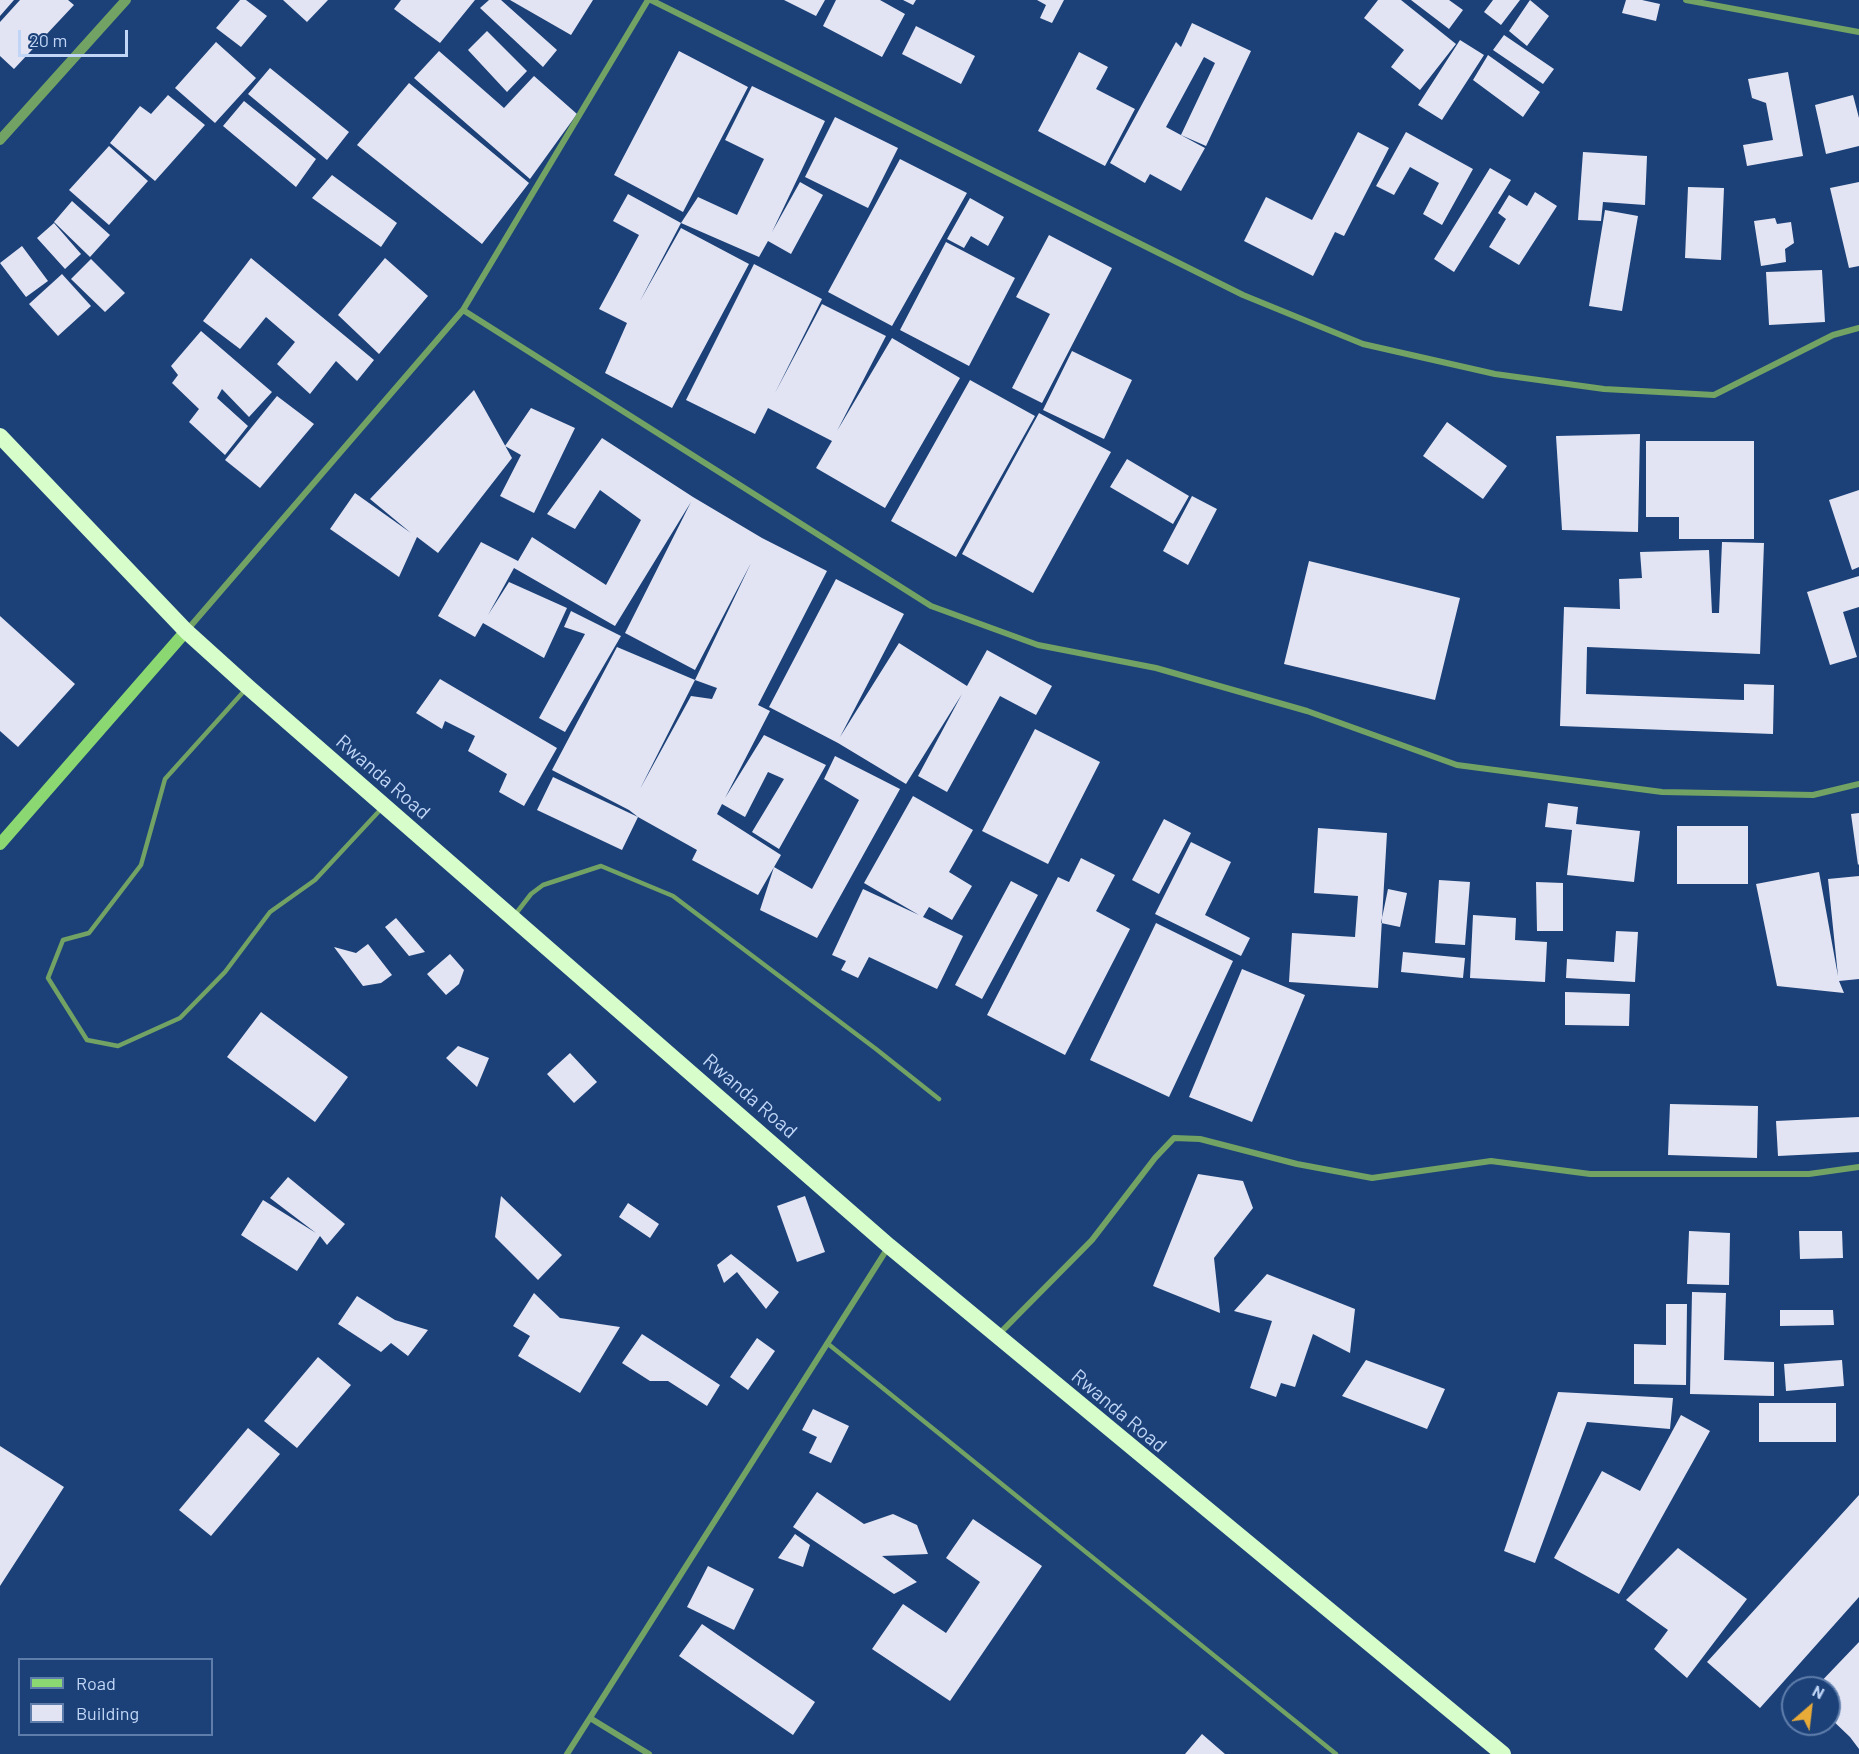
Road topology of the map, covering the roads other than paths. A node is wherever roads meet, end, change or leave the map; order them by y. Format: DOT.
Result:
graph roads {
  1 [pos="126,0"];
  2 [pos="650,0"];
  3 [pos="1686,0"];
  4 [pos="1859,32"];
  5 [pos="0,140"];
  6 [pos="463,310"];
  7 [pos="1859,328"];
  8 [pos="0,436"];
  9 [pos="186,631"];
  10 [pos="248,687"];
  11 [pos="1859,784"];
  12 [pos="383,806"];
  13 [pos="0,844"];
  14 [pos="513,918"];
  15 [pos="939,1099"];
  16 [pos="1859,1167"];
  17 [pos="889,1246"];
  18 [pos="997,1337"];
  19 [pos="827,1343"];
  20 [pos="590,1718"];
  21 [pos="567,1754"];
  22 [pos="649,1754"];
  23 [pos="1336,1754"];
  24 [pos="1503,1754"];
  1 -- 5 [label="street"];
  2 -- 6 [label="street"];
  2 -- 7 [label="street"];
  3 -- 4 [label="street"];
  6 -- 9 [label="street"];
  6 -- 11 [label="street"];
  8 -- 9 [label="highway, Rwanda Road"];
  9 -- 10 [label="highway, Rwanda Road"];
  9 -- 13 [label="main road"];
  10 -- 12 [label="highway, Rwanda Road"];
  10 -- 12 [label="lane"];
  12 -- 14 [label="highway, Rwanda Road"];
  14 -- 15 [label="lane"];
  14 -- 17 [label="highway, Rwanda Road"];
  16 -- 18 [label="street"];
  17 -- 18 [label="highway, Rwanda Road"];
  17 -- 19 [label="street"];
  18 -- 24 [label="highway, Rwanda Road"];
  19 -- 20 [label="street"];
  19 -- 23 [label="lane"];
  20 -- 21 [label="street"];
  20 -- 22 [label="street"];
}
